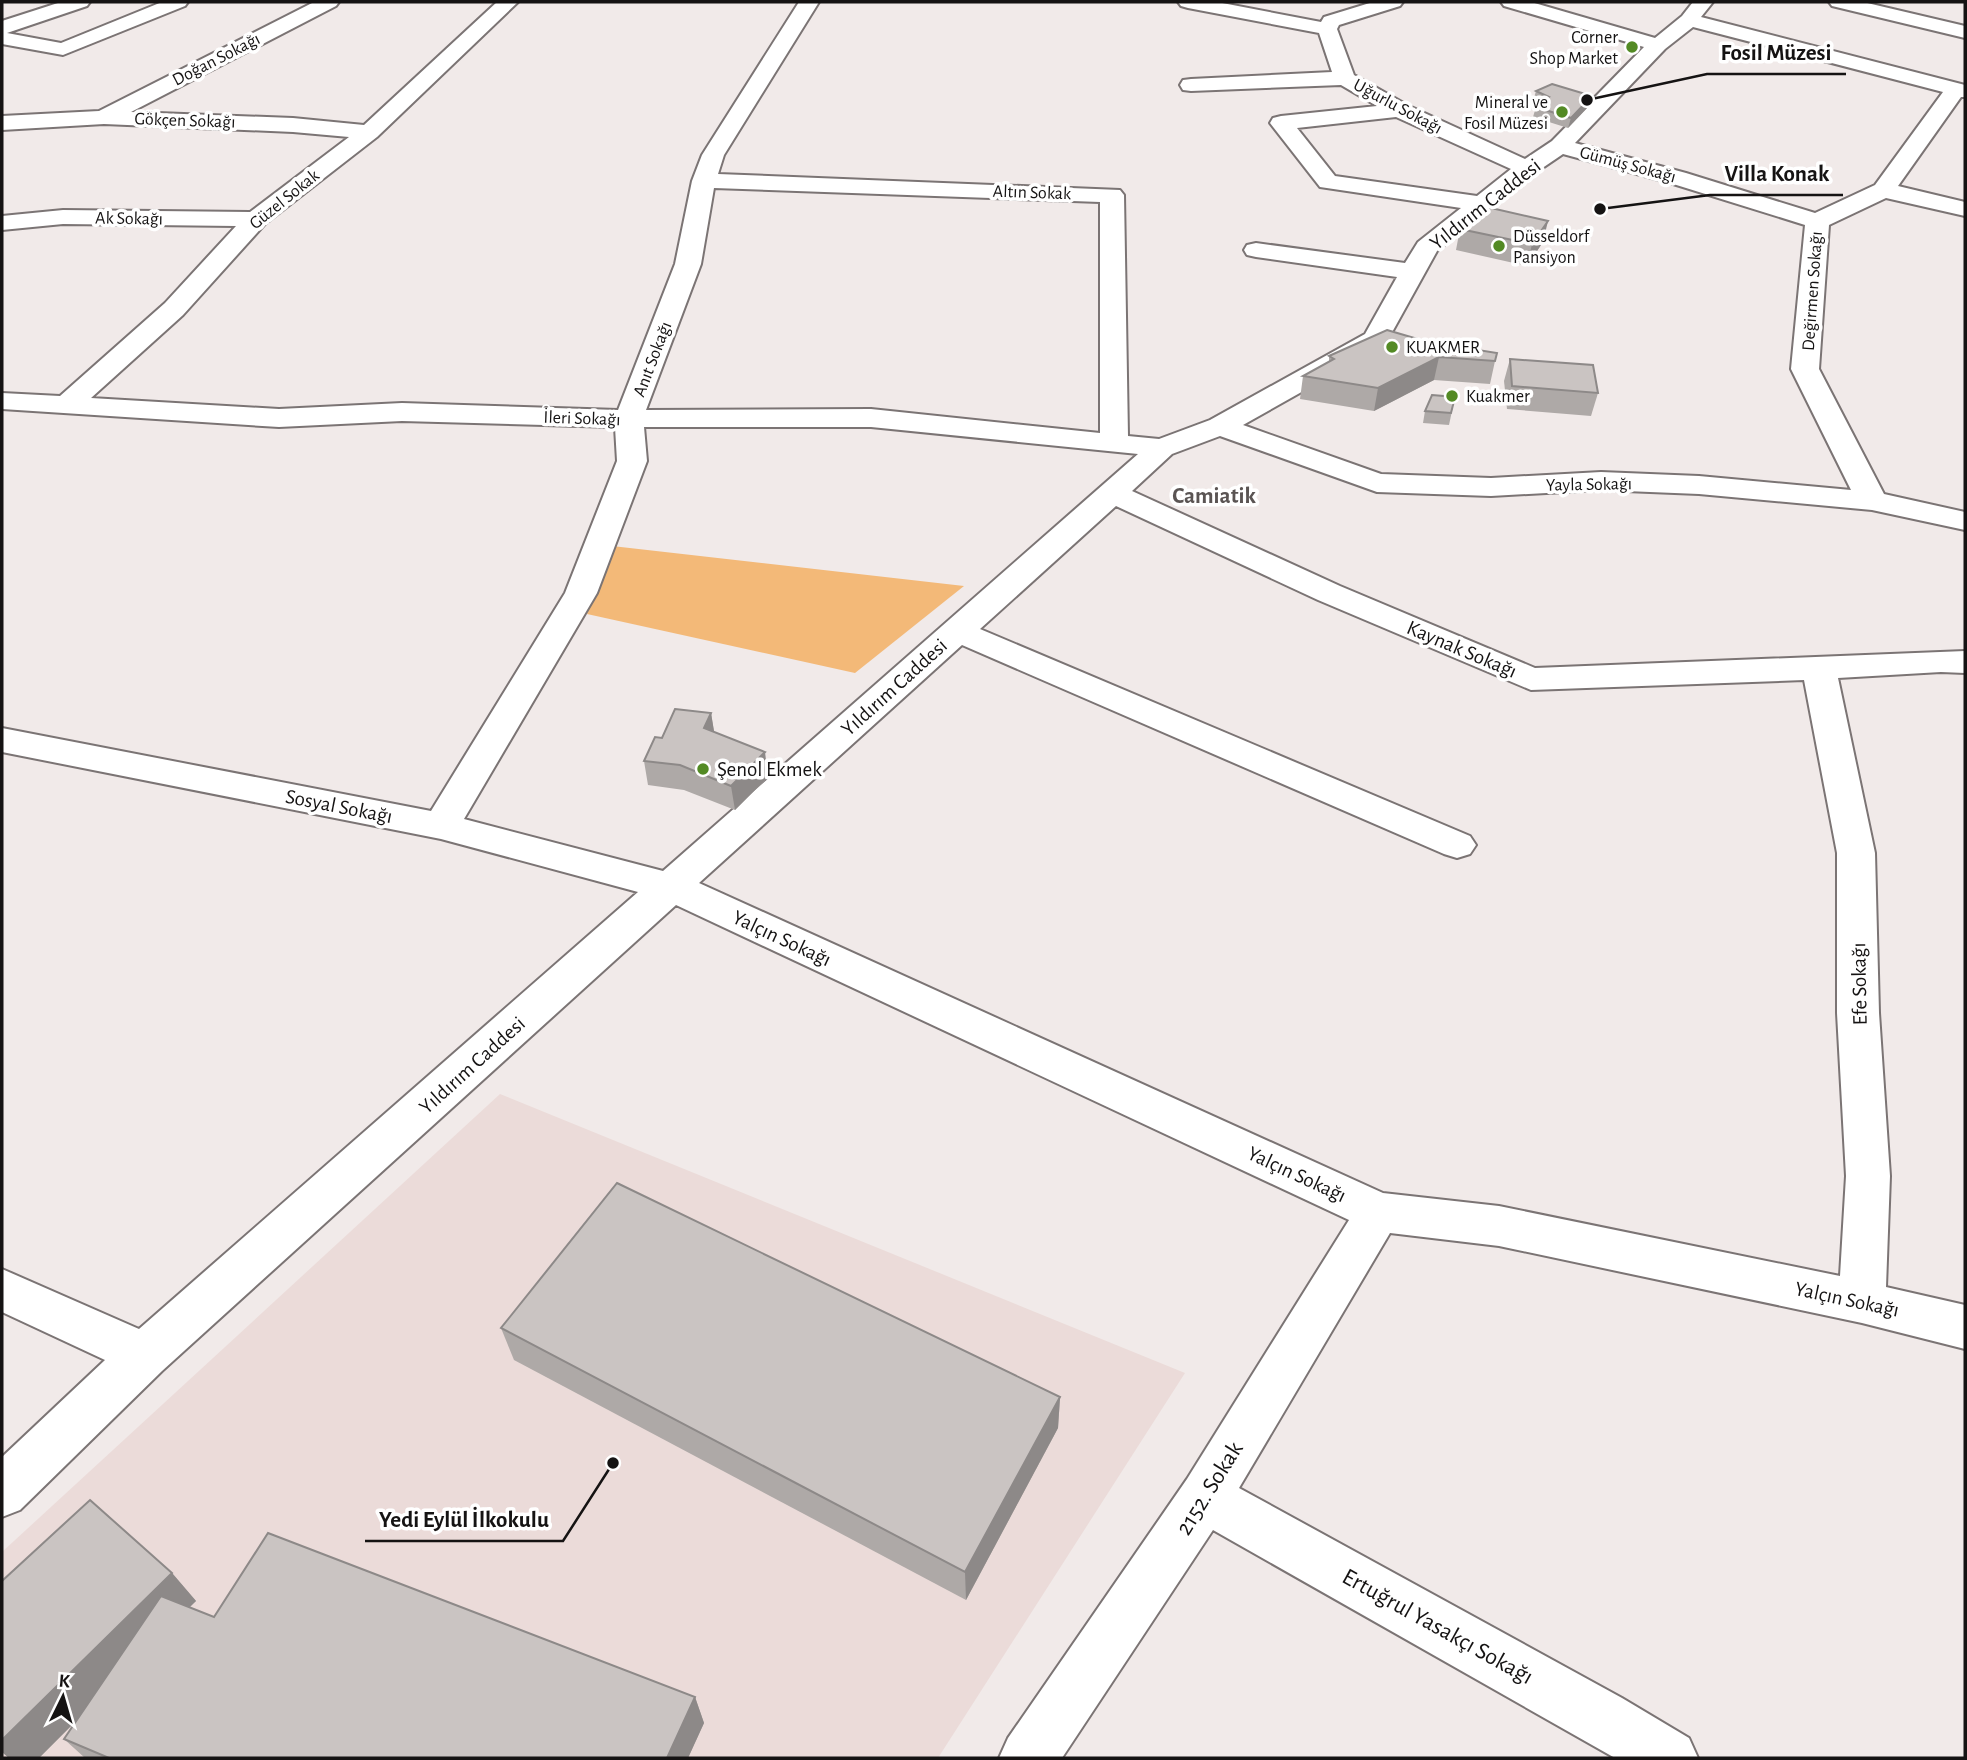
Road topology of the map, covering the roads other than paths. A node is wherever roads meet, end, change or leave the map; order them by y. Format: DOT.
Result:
graph roads {
  1 [pos="80,2"];
  2 [pos="178,2"];
  3 [pos="329,2"];
  4 [pos="508,2"];
  5 [pos="809,2"];
  6 [pos="1188,2"];
  7 [pos="1393,2"];
  8 [pos="1511,2"];
  9 [pos="1839,2"];
  10 [pos="1696,11"];
  11 [pos="2,28"];
  12 [pos="1327,29"];
  13 [pos="1965,32"];
  14 [pos="2,38"];
  15 [pos="1658,45"];
  16 [pos="1345,78"];
  17 [pos="1191,85"];
  18 [pos="1961,90"];
  19 [pos="1399,110"];
  20 [pos="104,117"];
  21 [pos="2,124"];
  22 [pos="369,132"];
  23 [pos="1560,146"];
  24 [pos="1527,168"];
  25 [pos="704,181"];
  26 [pos="1883,190"];
  27 [pos="1482,204"];
  28 [pos="1965,209"];
  29 [pos="256,219"];
  30 [pos="1817,221"];
  31 [pos="2,223"];
  32 [pos="1256,250"];
  33 [pos="1413,272"];
  34 [pos="2,401"];
  35 [pos="68,404"];
  36 [pos="629,419"];
  37 [pos="1220,426"];
  38 [pos="1114,443"];
  39 [pos="1162,448"];
  40 [pos="1111,492"];
  41 [pos="1872,501"];
  42 [pos="1965,521"];
  43 [pos="957,631"];
  44 [pos="1965,662"];
  45 [pos="1819,669"];
  46 [pos="2,740"];
  47 [pos="440,827"];
  48 [pos="1457,845"];
  49 [pos="672,887"];
  50 [pos="1378,1212"];
  51 [pos="2,1290"];
  52 [pos="1862,1302"];
  53 [pos="1965,1326"];
  54 [pos="145,1355"];
  55 [pos="2,1492"];
  56 [pos="1205,1497"];
  57 [pos="1028,1758"];
  58 [pos="1669,1758"];
  1 -- 11 [label="street"];
  2 -- 14 [label="street"];
  3 -- 20 [label="street, Doğan Sokağı"];
  4 -- 22 [label="street, Güzel Sokak"];
  5 -- 25 [label="street, Anıt Sokağı"];
  6 -- 12 [label="street"];
  7 -- 12 [label="street"];
  8 -- 15 [label="street"];
  9 -- 13 [label="street"];
  10 -- 15 [label="street, Yıldırım Caddesi"];
  10 -- 18 [label="street"];
  12 -- 16 [label="street, Uğurlu Sokağı"];
  15 -- 23 [label="street, Yıldırım Caddesi"];
  16 -- 17 [label="street"];
  16 -- 19 [label="street, Uğurlu Sokağı"];
  18 -- 26 [label="street, Değirmen Sokağı"];
  19 -- 24 [label="street, Uğurlu Sokağı"];
  19 -- 27 [label="street"];
  20 -- 21 [label="street, Gökçen Sokağı"];
  20 -- 22 [label="street, Gökçen Sokağı"];
  22 -- 29 [label="street, Güzel Sokak"];
  23 -- 24 [label="street, Yıldırım Caddesi"];
  23 -- 30 [label="street, Gümüş Sokağı"];
  24 -- 27 [label="street, Yıldırım Caddesi"];
  25 -- 36 [label="street, Anıt Sokağı"];
  25 -- 38 [label="street, Altın Sokak"];
  26 -- 28 [label="street"];
  26 -- 30 [label="street, Değirmen Sokağı"];
  27 -- 33 [label="street, Yıldırım Caddesi"];
  29 -- 31 [label="street, Ak Sokağı"];
  29 -- 35 [label="street, Güzel Sokak"];
  30 -- 41 [label="street, Değirmen Sokağı"];
  32 -- 33 [label="street"];
  33 -- 37 [label="street, Yıldırım Caddesi"];
  34 -- 35 [label="street, İleri Sokağı"];
  35 -- 36 [label="street, İleri Sokağı"];
  36 -- 38 [label="street, İleri Sokağı"];
  36 -- 47 [label="street, Anıt Sokağı"];
  37 -- 39 [label="street, Yıldırım Caddesi"];
  37 -- 41 [label="street, Yayla Sokağı"];
  38 -- 39 [label="street, İleri Sokağı"];
  39 -- 40 [label="street, Yıldırım Caddesi"];
  40 -- 43 [label="street, Yıldırım Caddesi"];
  40 -- 45 [label="street, Kaynak Sokağı"];
  41 -- 42 [label="street, Yayla Sokağı"];
  43 -- 48 [label="street"];
  43 -- 49 [label="street, Yıldırım Caddesi"];
  44 -- 45 [label="street, Kaynak Sokağı"];
  45 -- 52 [label="street, Efe Sokağı"];
  46 -- 47 [label="street, Sosyal Sokağı"];
  47 -- 49 [label="street, Sosyal Sokağı"];
  49 -- 50 [label="street, Yalçın Sokağı"];
  49 -- 54 [label="street, Yıldırım Caddesi"];
  50 -- 52 [label="street, Yalçın Sokağı"];
  50 -- 56 [label="street, 2152. Sokak"];
  51 -- 54 [label="street"];
  52 -- 53 [label="street, Yalçın Sokağı"];
  54 -- 55 [label="street, Yıldırım Caddesi"];
  56 -- 57 [label="street, 2152. Sokak"];
  56 -- 58 [label="street, Ertuğrul Yasakçı Sokağı"];
}
